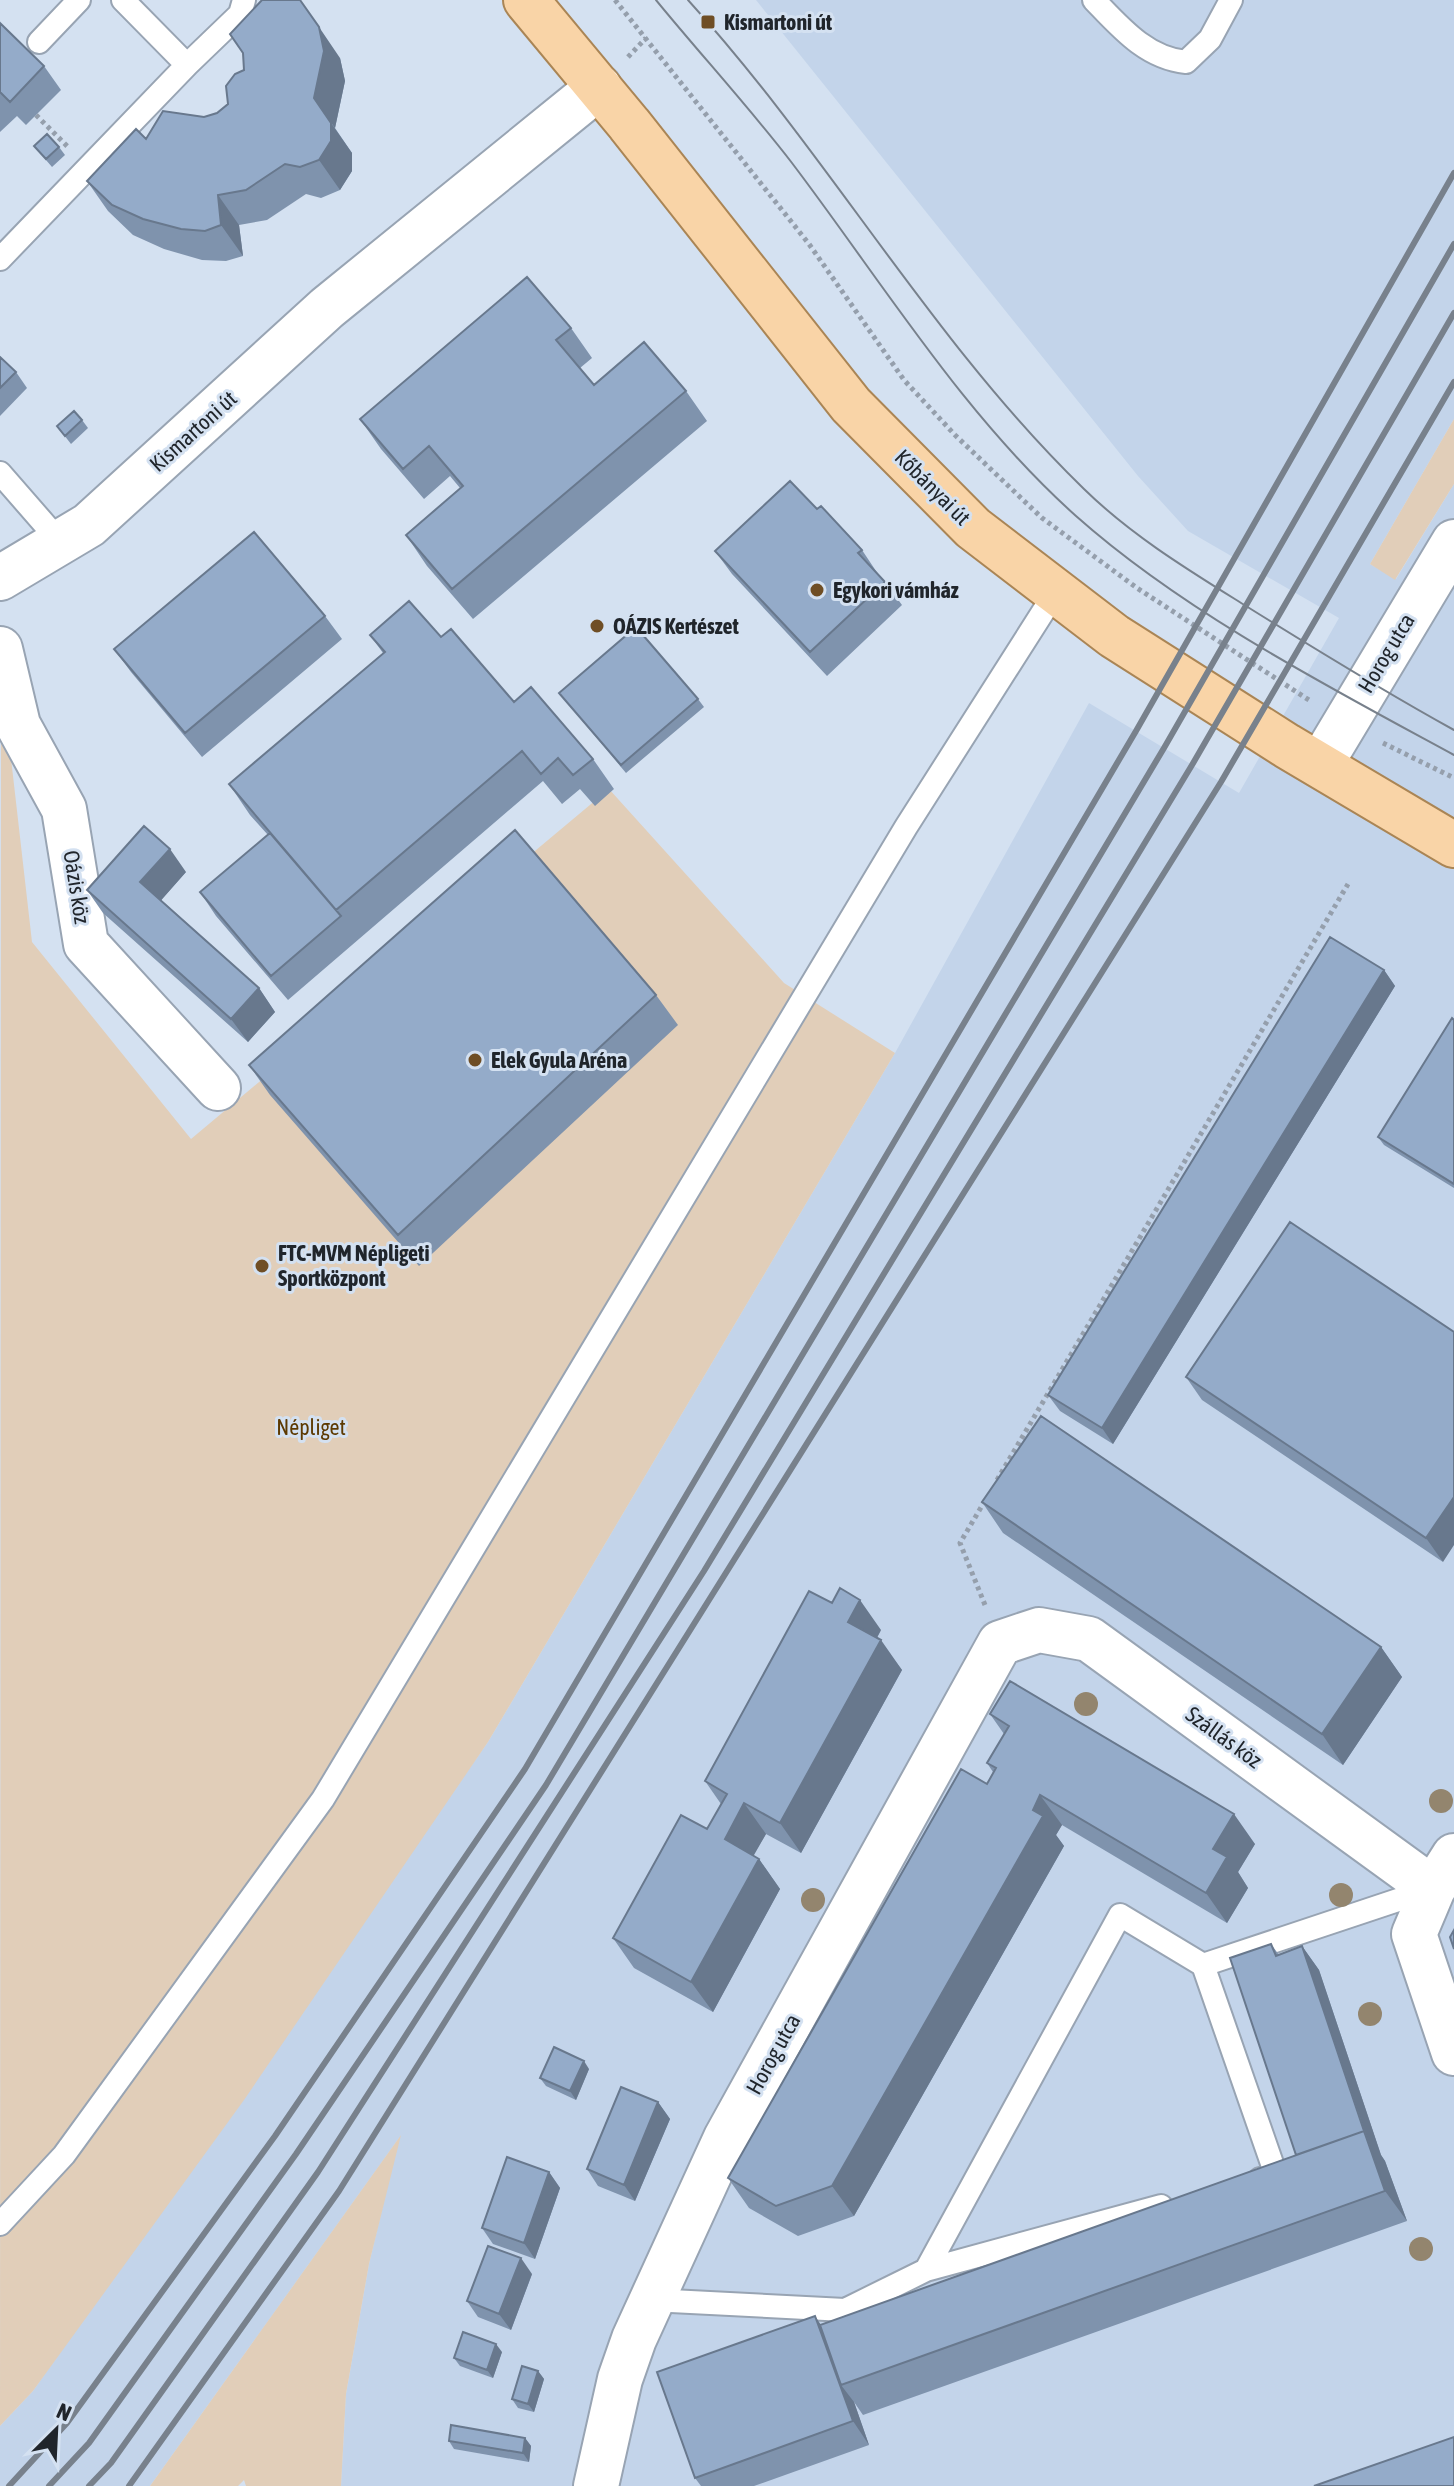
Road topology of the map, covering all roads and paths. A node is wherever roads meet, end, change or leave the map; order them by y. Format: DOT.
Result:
graph roads {
  1 [pos="79,0"];
  2 [pos="123,0"];
  3 [pos="244,0"];
  4 [pos="526,0"];
  5 [pos="615,0"];
  6 [pos="1094,0"];
  7 [pos="1231,0"];
  8 [pos="39,42"];
  9 [pos="187,65"];
  10 [pos="599,87"];
  11 [pos="36,115"];
  12 [pos="88,167"];
  13 [pos="0,259"];
  14 [pos="2,476"];
  15 [pos="1454,542"];
  16 [pos="61,543"];
  17 [pos="0,578"];
  18 [pos="1055,593"];
  19 [pos="0,649"];
  20 [pos="1346,721"];
  21 [pos="1320,765"];
  22 [pos="1454,778"];
  23 [pos="1454,845"];
  24 [pos="1348,884"];
  25 [pos="218,1088"];
  26 [pos="1000,1643"];
  27 [pos="1443,1872"];
  28 [pos="1203,1965"];
  29 [pos="1454,2053"];
  30 [pos="1246,2183"];
  31 [pos="1185,2199"];
  32 [pos="0,2224"];
  33 [pos="926,2270"];
  34 [pos="651,2300"];
  35 [pos="596,2486"];
  1 -- 8 [label="lane"];
  2 -- 9 [label="lane"];
  3 -- 9 [label="lane"];
  4 -- 10 [label="main road, Kőbányai út"];
  5 -- 20 [label="path"];
  6 -- 7 [label="lane"];
  9 -- 12 [label="lane"];
  10 -- 16 [label="street, Kismartoni út"];
  10 -- 18 [label="main road, Kőbányai út"];
  11 -- 12 [label="path"];
  12 -- 13 [label="lane"];
  14 -- 16 [label="lane"];
  15 -- 20 [label="street, Horog utca"];
  16 -- 17 [label="street, Kismartoni út"];
  18 -- 21 [label="main road, Kőbányai út"];
  18 -- 32 [label="lane"];
  19 -- 25 [label="street, Oázis köz"];
  20 -- 21 [label="street, Horog utca"];
  20 -- 22 [label="path"];
  21 -- 23 [label="main road, Kőbányai út"];
  24 -- 26 [label="path"];
  26 -- 27 [label="street, Szállás köz"];
  26 -- 34 [label="street, Horog utca"];
  27 -- 28 [label="lane"];
  27 -- 29 [label="street"];
  28 -- 30 [label="lane"];
  28 -- 33 [label="lane"];
  31 -- 33 [label="lane"];
  33 -- 34 [label="lane"];
  34 -- 35 [label="street, Horog utca"];
}
